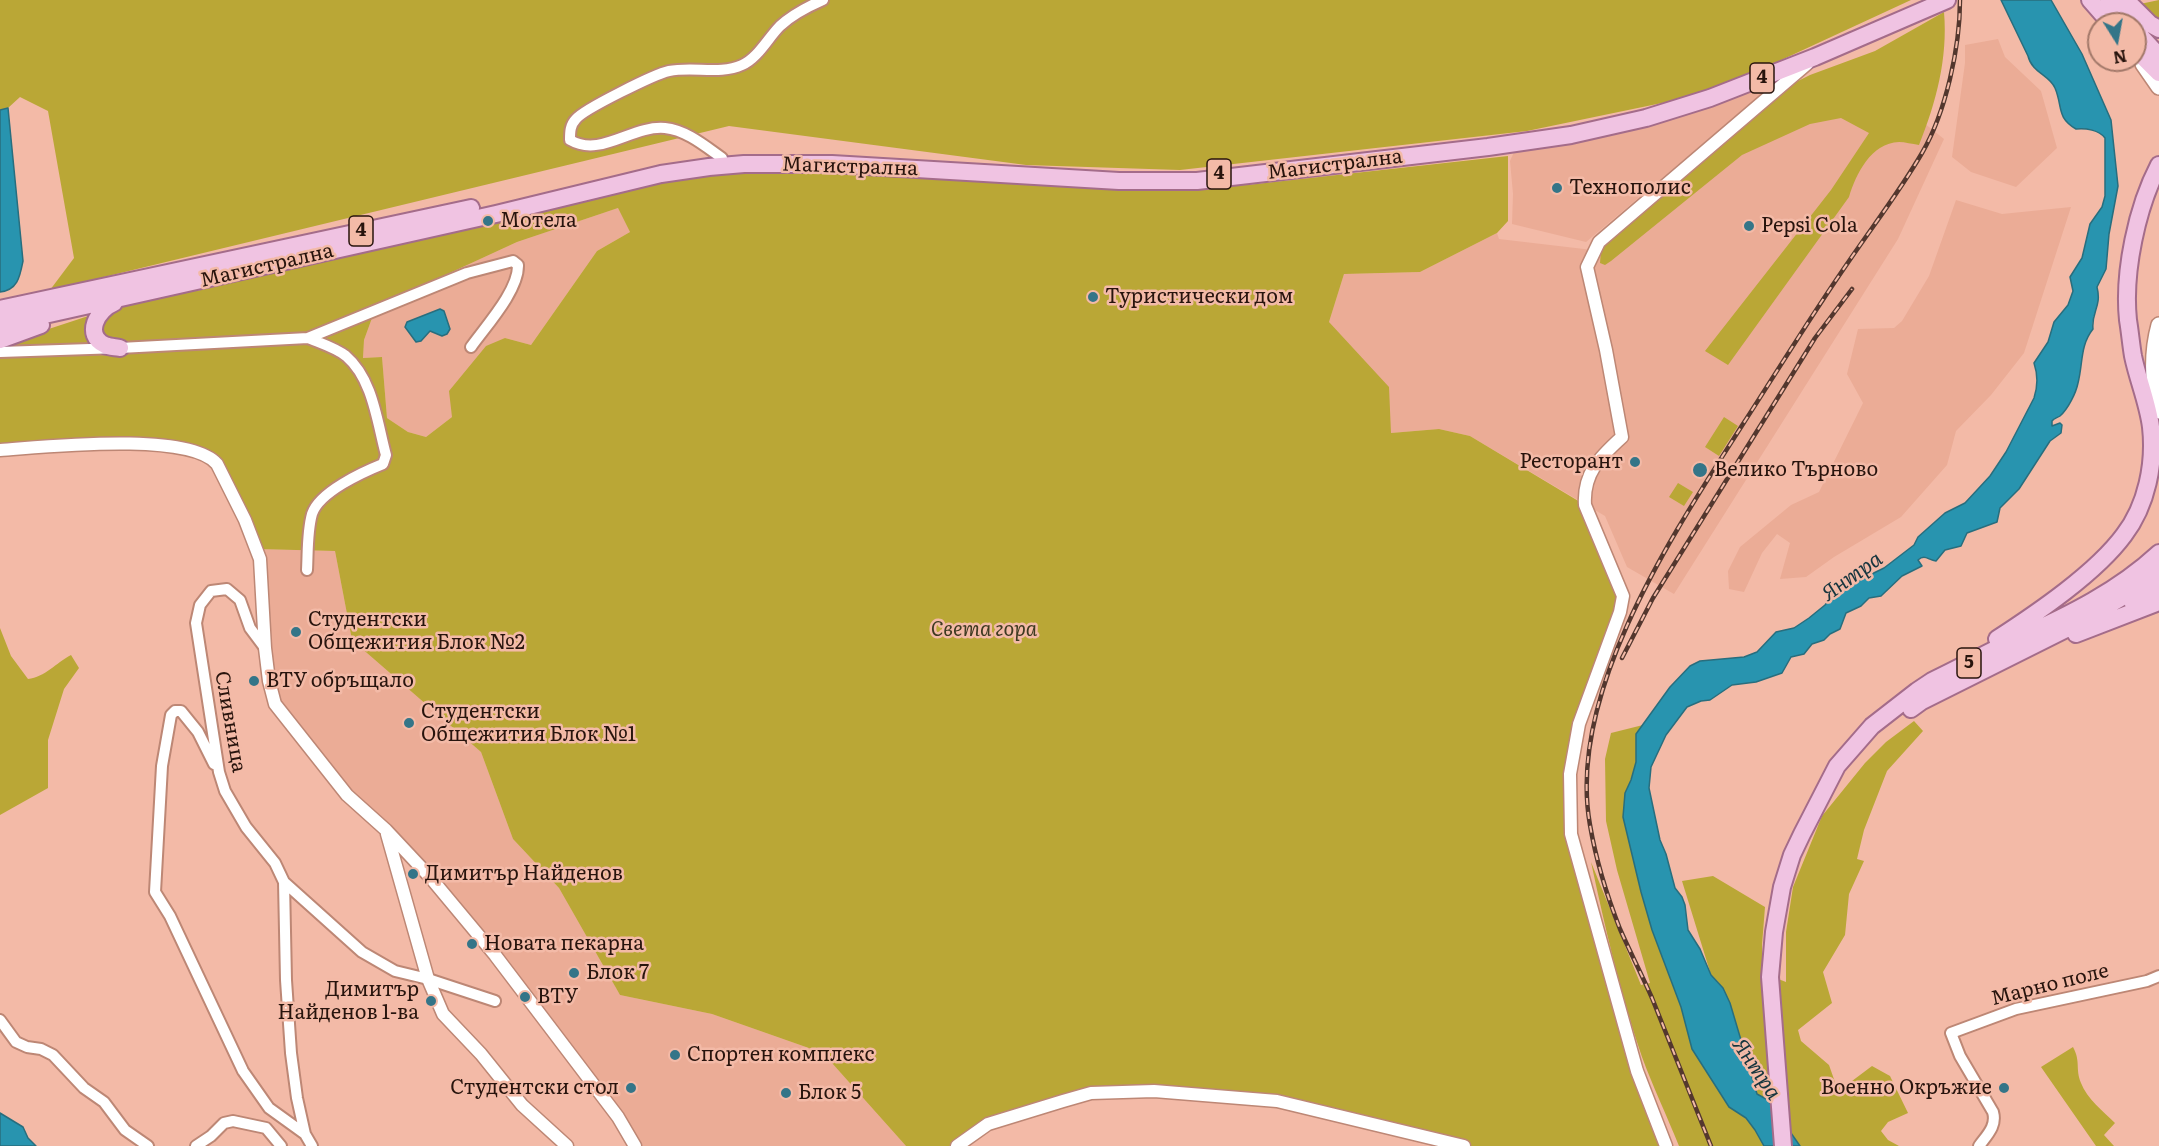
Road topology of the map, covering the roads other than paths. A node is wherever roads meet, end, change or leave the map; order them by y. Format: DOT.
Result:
graph roads {
  1 [pos="823,0"];
  2 [pos="1947,0"];
  3 [pos="2090,0"];
  4 [pos="2109,0"];
  5 [pos="2126,0"];
  6 [pos="2100,12"];
  7 [pos="2120,12"];
  8 [pos="2159,29"];
  9 [pos="2147,43"];
  10 [pos="2159,56"];
  11 [pos="1815,57"];
  12 [pos="2147,60"];
  13 [pos="2147,71"];
  14 [pos="2159,73"];
  15 [pos="2159,87"];
  16 [pos="1710,98"];
  17 [pos="722,158"];
  18 [pos="2159,165"];
  19 [pos="2159,182"];
  20 [pos="2138,226"];
  21 [pos="132,297"];
  22 [pos="95,305"];
  23 [pos="0,309"];
  24 [pos="0,325"];
  25 [pos="2159,325"];
  26 [pos="308,338"];
  27 [pos="0,340"];
  28 [pos="471,347"];
  29 [pos="120,348"];
  30 [pos="0,352"];
  31 [pos="2133,355"];
  32 [pos="2159,412"];
  33 [pos="0,450"];
  34 [pos="2159,553"];
  35 [pos="2159,569"];
  36 [pos="307,570"];
  37 [pos="2159,587"];
  38 [pos="2159,602"];
  39 [pos="2081,632"];
  40 [pos="265,648"];
  41 [pos="2009,656"];
  42 [pos="1932,681"];
  43 [pos="219,772"];
  44 [pos="1814,811"];
  45 [pos="386,830"];
  46 [pos="284,882"];
  47 [pos="2159,976"];
  48 [pos="428,979"];
  49 [pos="495,1001"];
  50 [pos="0,1020"];
  51 [pos="305,1134"];
  52 [pos="148,1146"];
  53 [pos="196,1146"];
  54 [pos="281,1146"];
  55 [pos="312,1146"];
  56 [pos="567,1146"];
  57 [pos="635,1146"];
  58 [pos="957,1146"];
  59 [pos="1464,1146"];
  60 [pos="1666,1146"];
  61 [pos="1783,1146"];
  62 [pos="1979,1146"];
  1 -- 17 [label="street"];
  2 -- 11 [label="main road, Магистрална / 4"];
  3 -- 6 [label="main road"];
  4 -- 7 [label="main road"];
  5 -- 8 [label="main road"];
  9 -- 10 [label="main road"];
  11 -- 16 [label="main road, Магистрална / 4"];
  11 -- 60 [label="street"];
  12 -- 14 [label="main road"];
  13 -- 15 [label="main road"];
  16 -- 17 [label="main road, Магистрална / 4"];
  16 -- 21 [label="main road, Магистрална / 4"];
  17 -- 23 [label="main road, Магистрална / 4"];
  18 -- 20 [label="main road"];
  19 -- 20 [label="main road"];
  20 -- 31 [label="main road"];
  21 -- 22 [label="main road, Магистрална / 4"];
  21 -- 29 [label="main road"];
  22 -- 24 [label="main road, Магистрална / 4"];
  22 -- 27 [label="main road"];
  25 -- 32 [label="main road"];
  26 -- 28 [label="street"];
  26 -- 29 [label="street"];
  26 -- 36 [label="street"];
  29 -- 30 [label="street"];
  31 -- 32 [label="main road"];
  31 -- 42 [label="main road"];
  33 -- 40 [label="street"];
  34 -- 42 [label="main road, 5"];
  35 -- 41 [label="main road, 5"];
  37 -- 39 [label="main road"];
  38 -- 39 [label="main road"];
  39 -- 41 [label="main road"];
  40 -- 43 [label="street, Сливница"];
  40 -- 45 [label="street"];
  41 -- 44 [label="main road, 5"];
  42 -- 44 [label="main road, 5"];
  43 -- 46 [label="street, Сливница"];
  43 -- 51 [label="street"];
  44 -- 61 [label="main road, 5"];
  45 -- 48 [label="street"];
  45 -- 57 [label="street"];
  46 -- 48 [label="street"];
  46 -- 51 [label="street, Сливница"];
  47 -- 62 [label="street, Марно поле"];
  48 -- 49 [label="street"];
  48 -- 56 [label="street"];
  50 -- 52 [label="street"];
  51 -- 55 [label="street, Сливница"];
  53 -- 54 [label="street"];
  58 -- 59 [label="street"];
}
